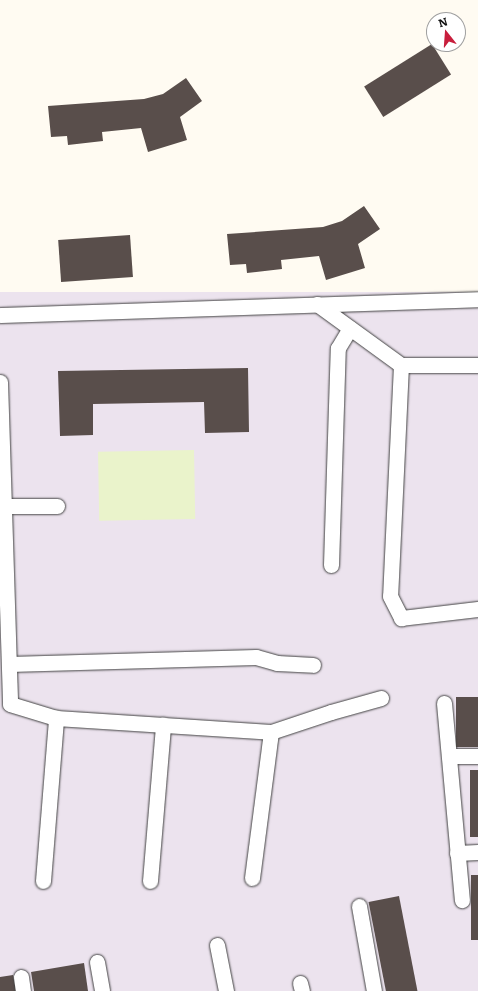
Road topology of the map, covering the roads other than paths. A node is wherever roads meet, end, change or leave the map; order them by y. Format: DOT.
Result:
graph roads {
  1 [pos="478,299"];
  2 [pos="316,304"];
  3 [pos="0,315"];
  4 [pos="350,328"];
  5 [pos="401,365"];
  6 [pos="478,365"];
  7 [pos="0,382"];
  8 [pos="4,506"];
  9 [pos="57,506"];
  10 [pos="331,565"];
  11 [pos="478,609"];
  12 [pos="9,664"];
  13 [pos="313,665"];
  14 [pos="381,698"];
  15 [pos="444,703"];
  16 [pos="56,718"];
  17 [pos="162,725"];
  18 [pos="271,732"];
  19 [pos="449,756"];
  20 [pos="478,756"];
  21 [pos="478,852"];
  22 [pos="457,853"];
  23 [pos="252,878"];
  24 [pos="43,881"];
  25 [pos="150,881"];
  26 [pos="462,900"];
  27 [pos="358,906"];
  28 [pos="217,945"];
  29 [pos="97,962"];
  30 [pos="102,991"];
  31 [pos="226,991"];
  32 [pos="374,991"];
  1 -- 2 [label="street"];
  2 -- 3 [label="street"];
  2 -- 4 [label="street"];
  4 -- 5 [label="street"];
  4 -- 10 [label="street"];
  5 -- 6 [label="street"];
  5 -- 11 [label="street"];
  7 -- 8 [label="street"];
  8 -- 9 [label="street"];
  8 -- 12 [label="street"];
  12 -- 13 [label="street"];
  12 -- 16 [label="street"];
  14 -- 18 [label="street"];
  15 -- 19 [label="street"];
  16 -- 17 [label="street"];
  16 -- 24 [label="street"];
  17 -- 18 [label="street"];
  17 -- 25 [label="street"];
  18 -- 23 [label="street"];
  19 -- 20 [label="street"];
  19 -- 22 [label="street"];
  21 -- 22 [label="street"];
  22 -- 26 [label="street"];
  27 -- 32 [label="street"];
  28 -- 31 [label="street"];
  29 -- 30 [label="street"];
}
